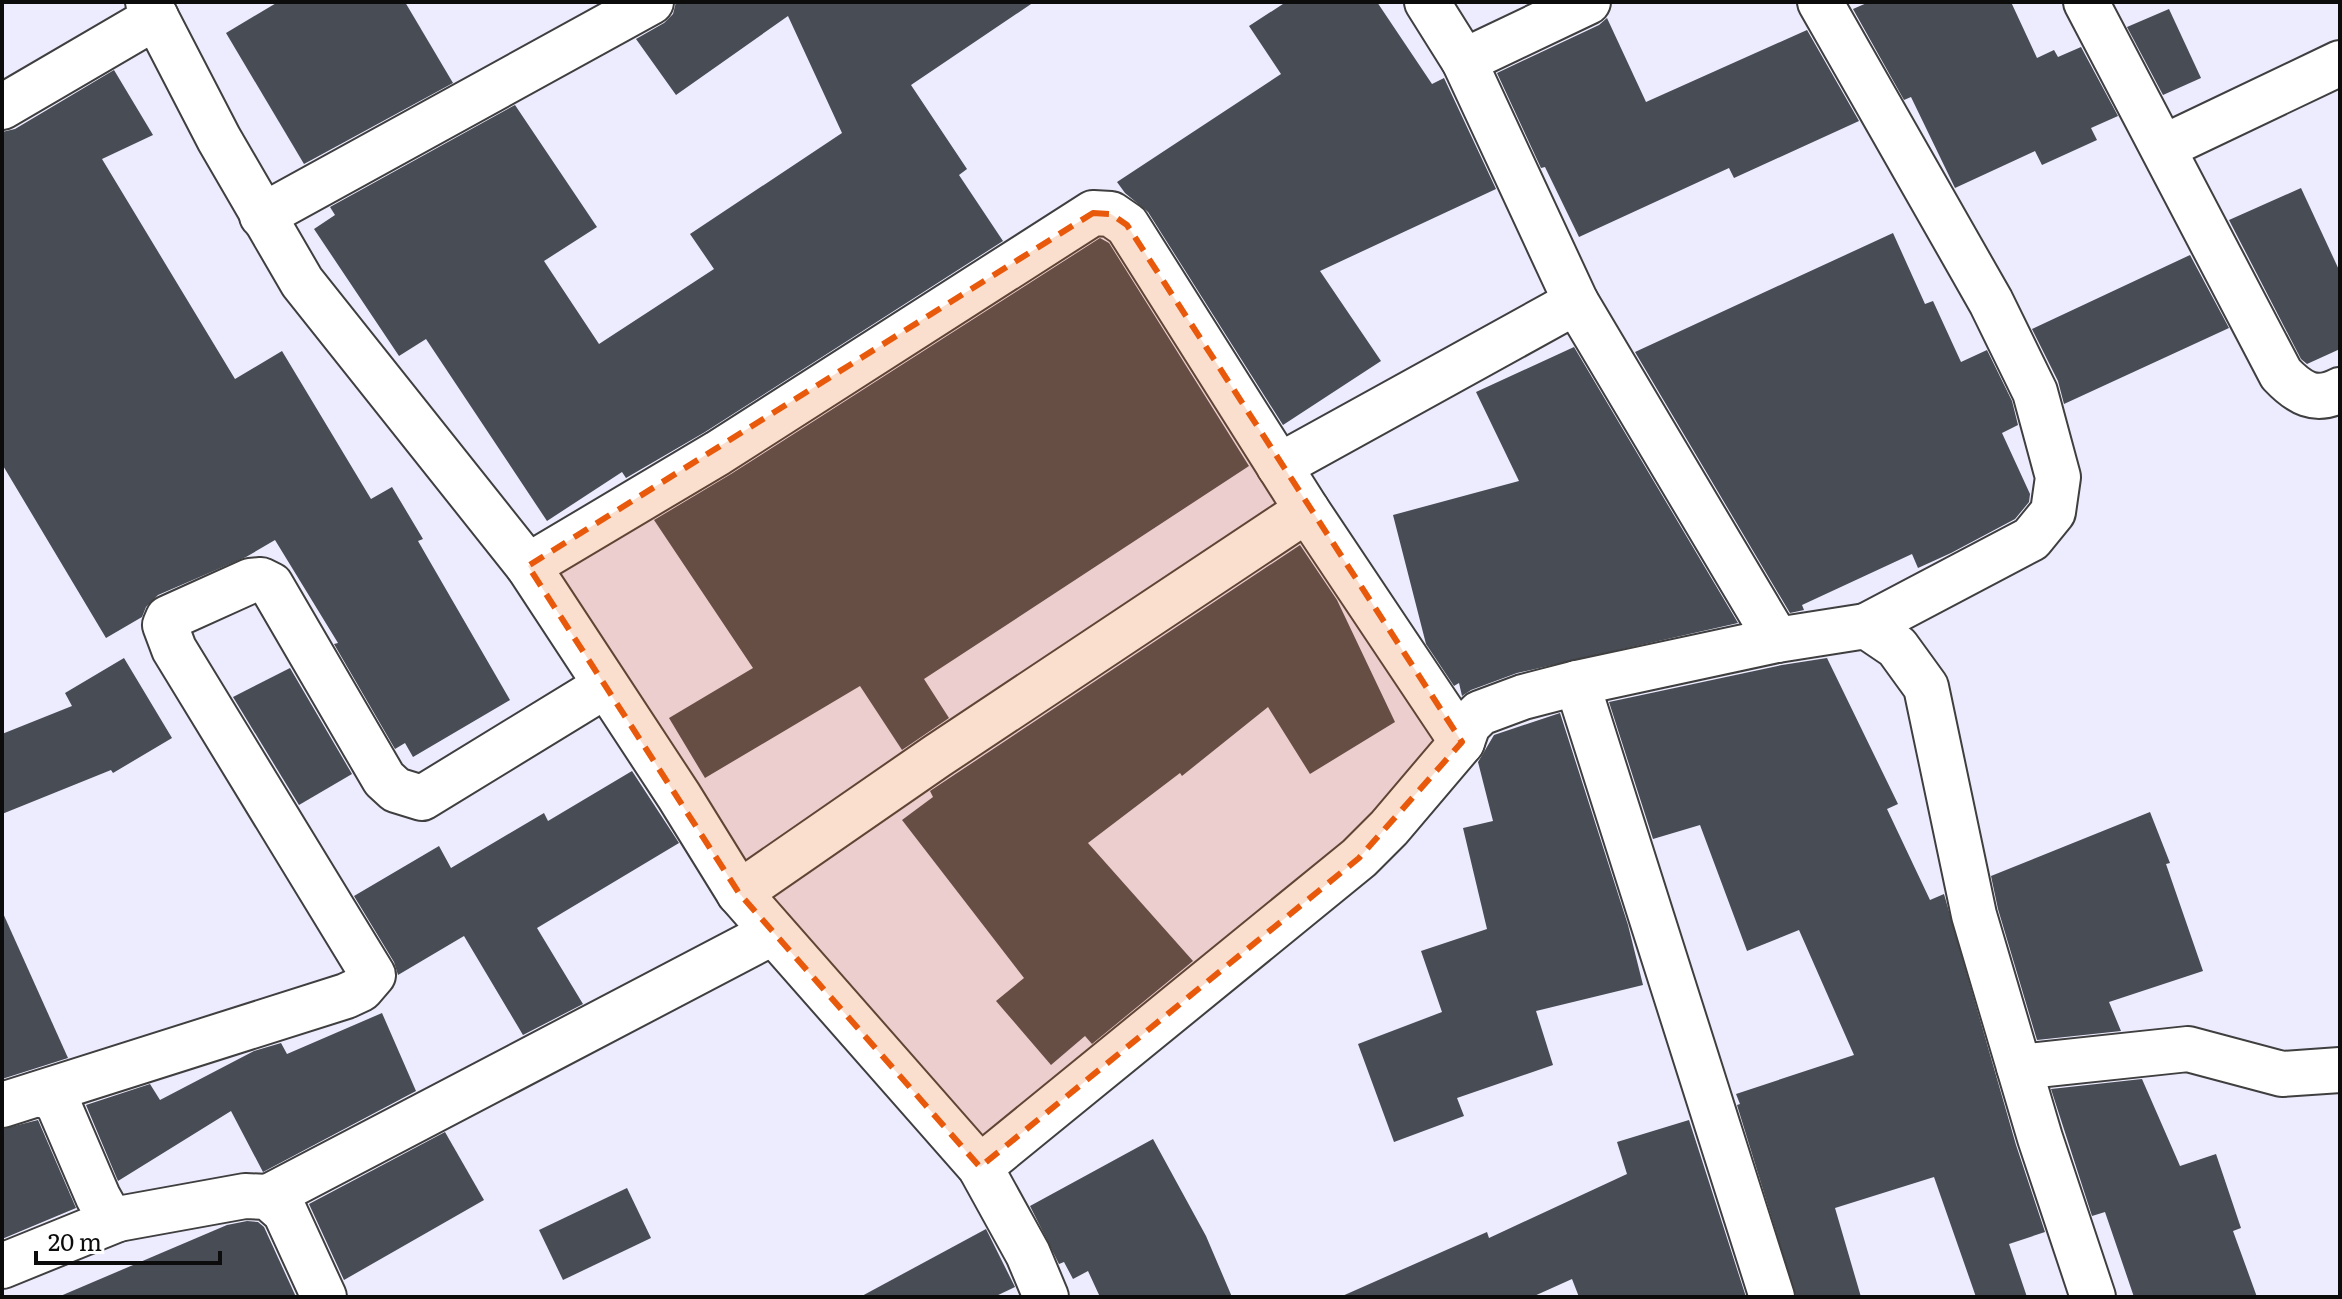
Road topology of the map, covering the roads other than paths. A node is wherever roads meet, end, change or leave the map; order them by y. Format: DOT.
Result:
graph roads {
  1 [pos="651,2"];
  2 [pos="1427,2"];
  3 [pos="1588,2"];
  4 [pos="1820,2"];
  5 [pos="2086,2"];
  6 [pos="152,10"];
  7 [pos="1464,61"];
  8 [pos="2340,63"];
  9 [pos="2,107"];
  10 [pos="2164,147"];
  11 [pos="262,216"];
  12 [pos="1576,302"];
  13 [pos="2340,390"];
  14 [pos="1279,466"];
  15 [pos="1307,510"];
  16 [pos="528,566"];
  17 [pos="1866,626"];
  18 [pos="1777,640"];
  19 [pos="1577,683"];
  20 [pos="605,686"];
  21 [pos="1462,742"];
  22 [pos="739,893"];
  23 [pos="772,933"];
  24 [pos="2019,1067"];
  25 [pos="2340,1070"];
  26 [pos="20,1099"];
  27 [pos="980,1167"];
  28 [pos="268,1197"];
  29 [pos="118,1219"];
  30 [pos="2,1266"];
  31 [pos="324,1297"];
  32 [pos="1046,1297"];
  33 [pos="1772,1297"];
  34 [pos="2093,1297"];
  1 -- 11 [label="street"];
  2 -- 7 [label="street"];
  3 -- 7 [label="street"];
  4 -- 17 [label="street"];
  5 -- 10 [label="street"];
  6 -- 9 [label="street"];
  6 -- 11 [label="street"];
  7 -- 12 [label="street"];
  8 -- 10 [label="street"];
  10 -- 13 [label="street"];
  11 -- 16 [label="street"];
  12 -- 14 [label="street"];
  12 -- 18 [label="street"];
  14 -- 15 [label="street"];
  14 -- 16 [label="street"];
  15 -- 21 [label="street"];
  15 -- 22 [label="street"];
  16 -- 20 [label="street"];
  17 -- 18 [label="street"];
  17 -- 24 [label="street"];
  18 -- 19 [label="street"];
  19 -- 21 [label="street"];
  19 -- 33 [label="street"];
  20 -- 22 [label="street"];
  20 -- 26 [label="street"];
  21 -- 27 [label="street"];
  22 -- 23 [label="street"];
  23 -- 27 [label="street"];
  23 -- 28 [label="street"];
  24 -- 25 [label="street"];
  24 -- 34 [label="street"];
  26 -- 29 [label="street"];
  27 -- 32 [label="street"];
  28 -- 29 [label="street"];
  28 -- 31 [label="street"];
  29 -- 30 [label="street"];
}
